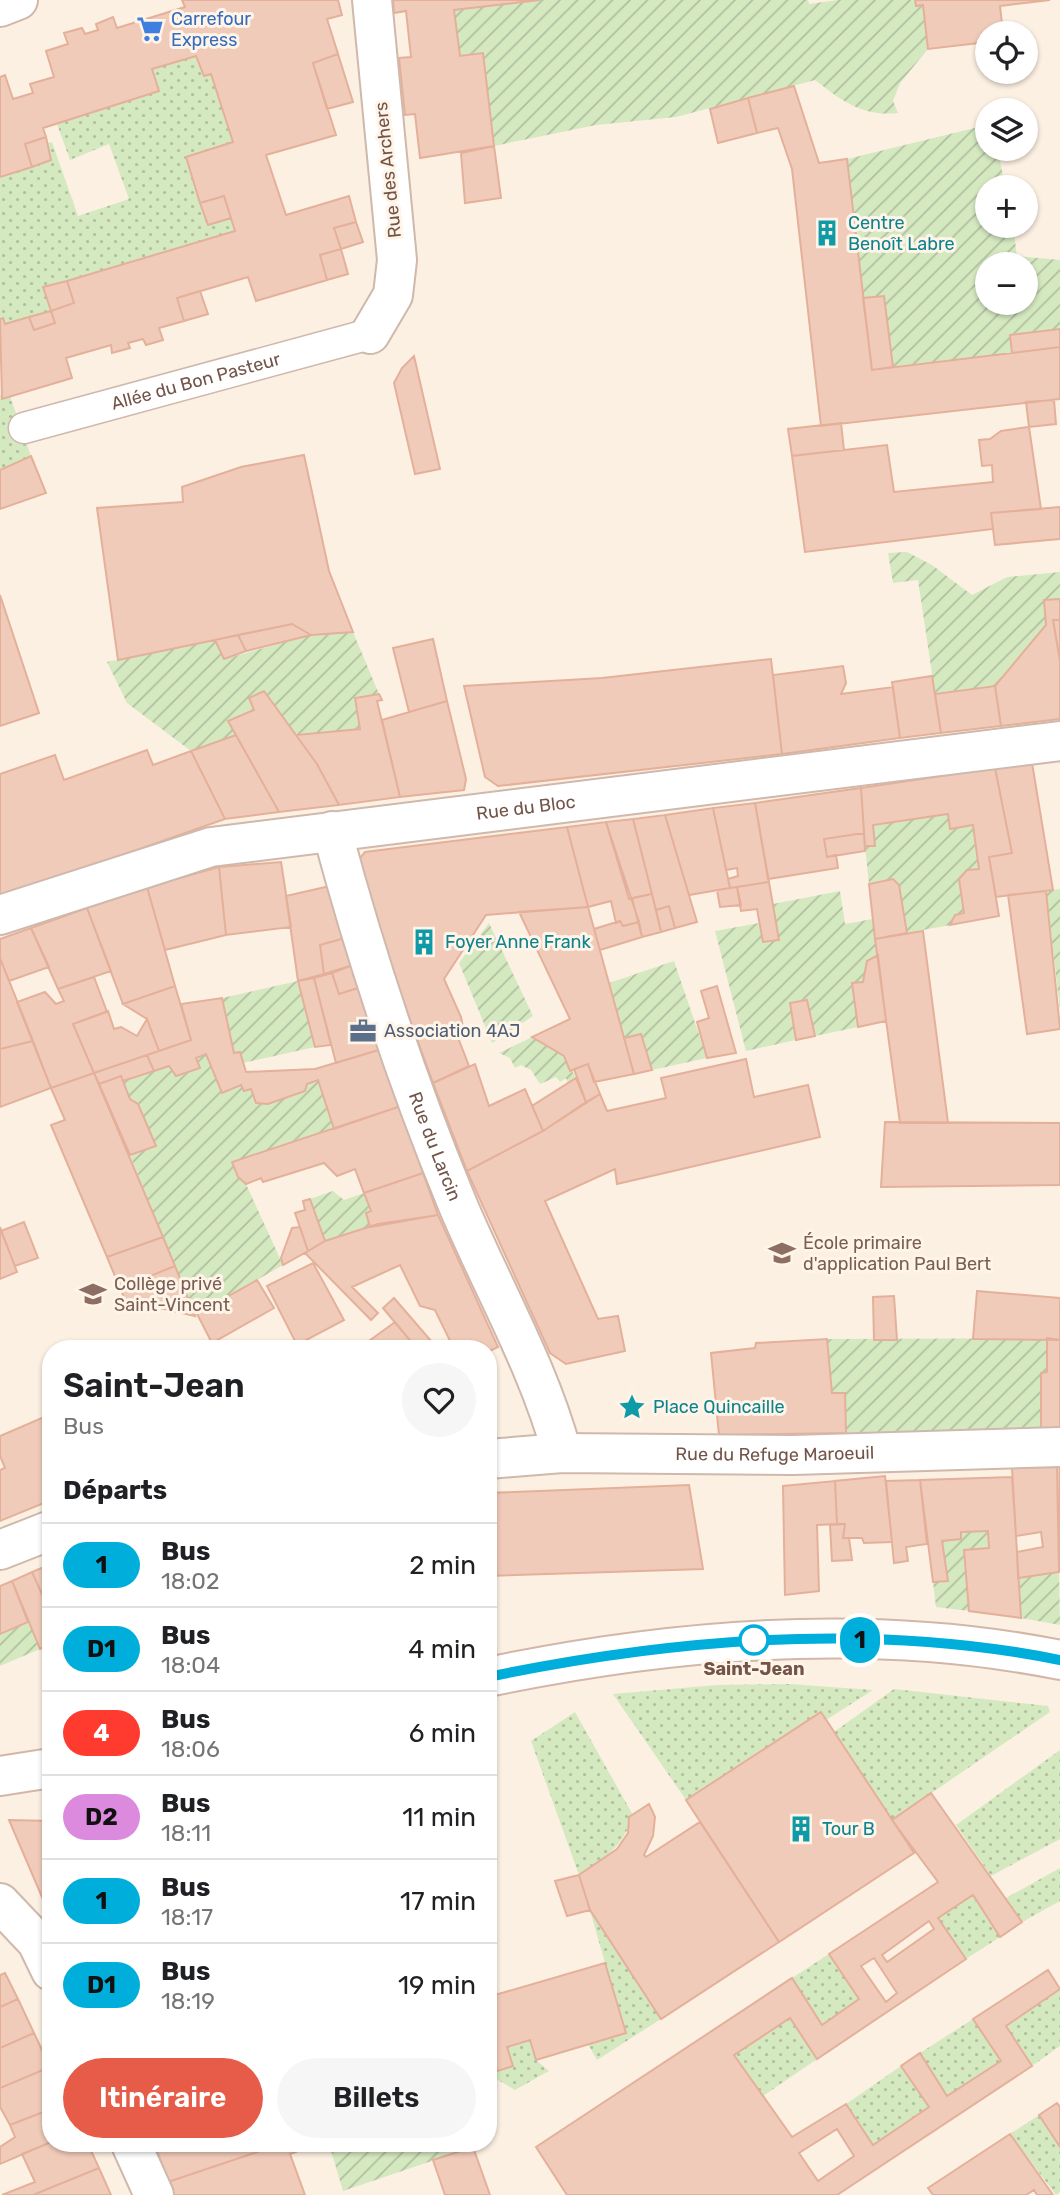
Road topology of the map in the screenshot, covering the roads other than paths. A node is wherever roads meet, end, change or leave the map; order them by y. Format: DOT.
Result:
graph roads {
  1 [pos="18,0"];
  2 [pos="372,0"];
  3 [pos="0,7"];
  4 [pos="370,334"];
  5 [pos="24,428"];
  6 [pos="1060,741"];
  7 [pos="332,831"];
  8 [pos="0,915"];
  9 [pos="1060,1447"];
  10 [pos="562,1452"];
  11 [pos="497,1458"];
  12 [pos="42,1534"];
  13 [pos="0,1550"];
  14 [pos="1060,1660"];
  15 [pos="497,1675"];
  16 [pos="42,1769"];
  17 [pos="0,1776"];
  18 [pos="0,1903"];
  19 [pos="42,1953"];
  20 [pos="135,2152"];
  21 [pos="154,2195"];
  1 -- 3 [label="street"];
  2 -- 4 [label="street, Rue des Archers"];
  4 -- 5 [label="lane, Allée du Bon Pasteur"];
  6 -- 7 [label="street, Rue du Bloc"];
  7 -- 8 [label="street, Rue du Bloc"];
  7 -- 10 [label="street, Rue du Larcin"];
  9 -- 10 [label="street, Rue du Refuge Maroeuil"];
  10 -- 11 [label="street, Rue du Refuge Maroeuil"];
  12 -- 13 [label="street"];
  14 -- 15 [label="street"];
  16 -- 17 [label="street"];
  18 -- 19 [label="street"];
  20 -- 21 [label="street"];
}
